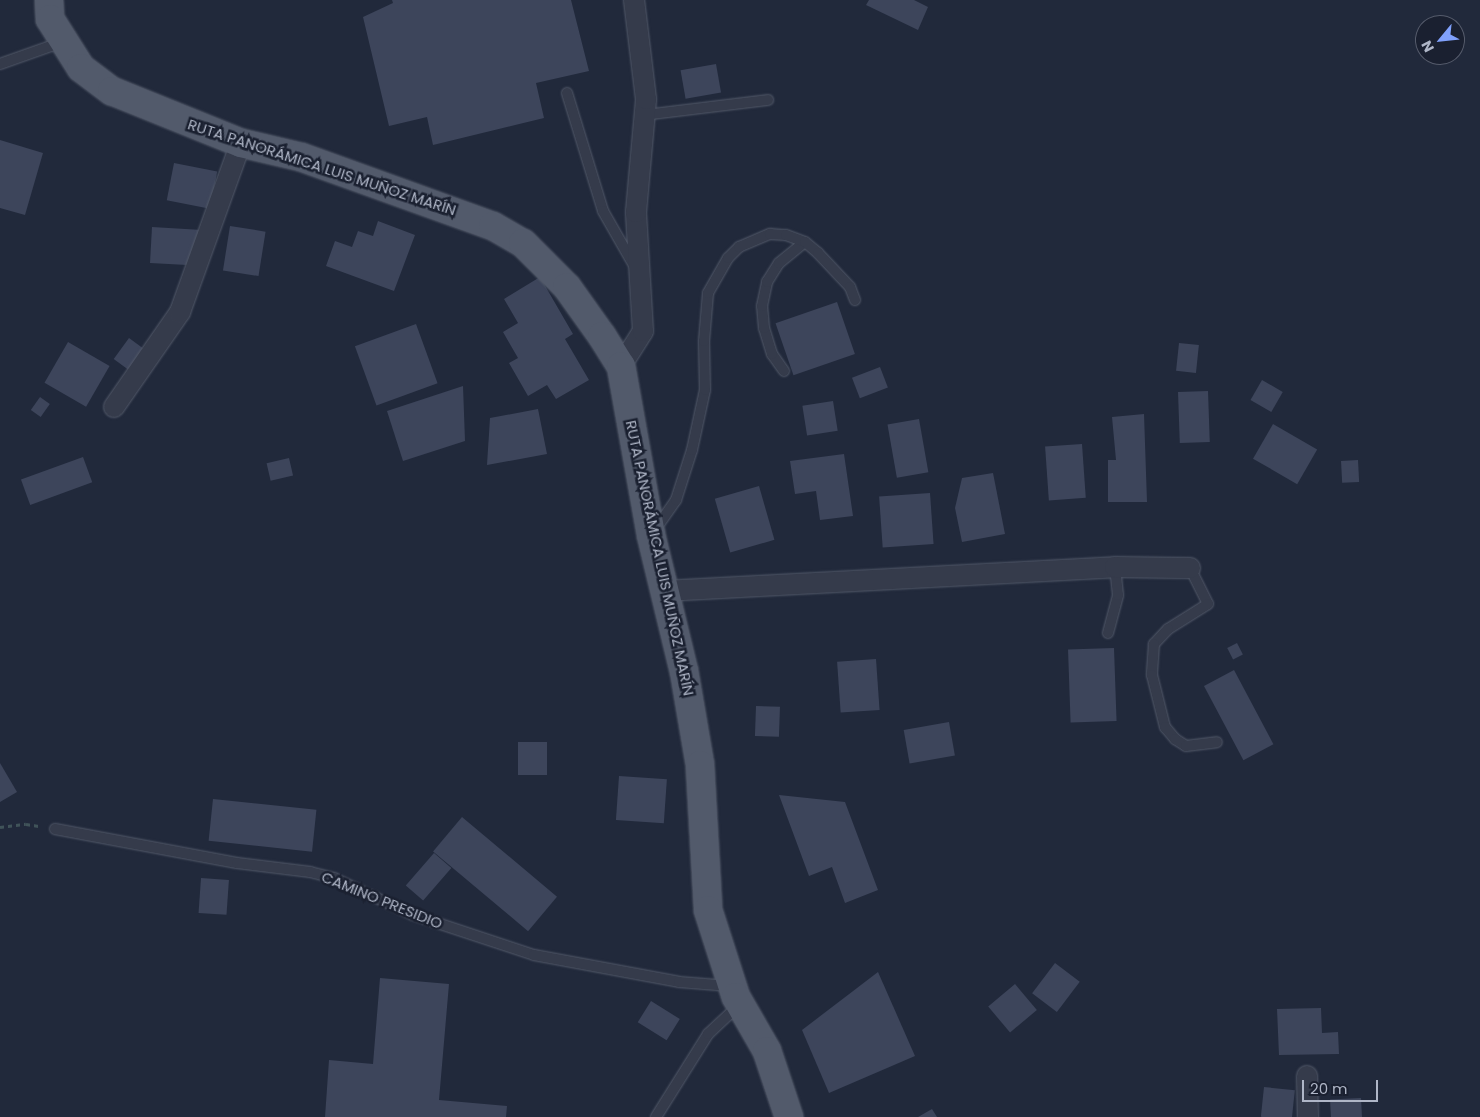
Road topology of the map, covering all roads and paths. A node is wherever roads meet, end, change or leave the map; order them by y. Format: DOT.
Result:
graph roads {
  1 [pos="49,0"];
  2 [pos="634,0"];
  3 [pos="63,42"];
  4 [pos="0,64"];
  5 [pos="567,92"];
  6 [pos="768,100"];
  7 [pos="644,115"];
  8 [pos="241,143"];
  9 [pos="805,242"];
  10 [pos="638,272"];
  11 [pos="854,300"];
  12 [pos="621,366"];
  13 [pos="784,371"];
  14 [pos="114,407"];
  15 [pos="651,535"];
  16 [pos="1115,567"];
  17 [pos="1190,568"];
  18 [pos="664,591"];
  19 [pos="1108,633"];
  20 [pos="1217,742"];
  21 [pos="0,827"];
  22 [pos="55,829"];
  23 [pos="736,996"];
  24 [pos="1307,1076"];
  25 [pos="656,1117"];
  26 [pos="789,1117"];
  27 [pos="1308,1117"];
  1 -- 3 [label="main road, RUTA PANORÁMICA LUIS MUÑOZ MARÍN"];
  2 -- 7 [label="street"];
  3 -- 4 [label="lane"];
  3 -- 8 [label="main road, RUTA PANORÁMICA LUIS MUÑOZ MARÍN"];
  5 -- 10 [label="lane"];
  6 -- 7 [label="lane"];
  7 -- 10 [label="street"];
  8 -- 12 [label="main road, RUTA PANORÁMICA LUIS MUÑOZ MARÍN"];
  8 -- 14 [label="street"];
  9 -- 11 [label="lane"];
  9 -- 13 [label="lane"];
  9 -- 15 [label="lane"];
  10 -- 12 [label="street"];
  12 -- 15 [label="main road, RUTA PANORÁMICA LUIS MUÑOZ MARÍN"];
  15 -- 18 [label="main road, RUTA PANORÁMICA LUIS MUÑOZ MARÍN"];
  16 -- 17 [label="street"];
  16 -- 18 [label="street"];
  16 -- 19 [label="lane"];
  17 -- 20 [label="lane"];
  18 -- 23 [label="main road, RUTA PANORÁMICA LUIS MUÑOZ MARÍN"];
  21 -- 22 [label="path"];
  22 -- 23 [label="lane, CAMINO PRESIDIO"];
  23 -- 25 [label="lane"];
  23 -- 26 [label="main road, RUTA PANORÁMICA LUIS MUÑOZ MARÍN"];
  24 -- 27 [label="street"];
}
